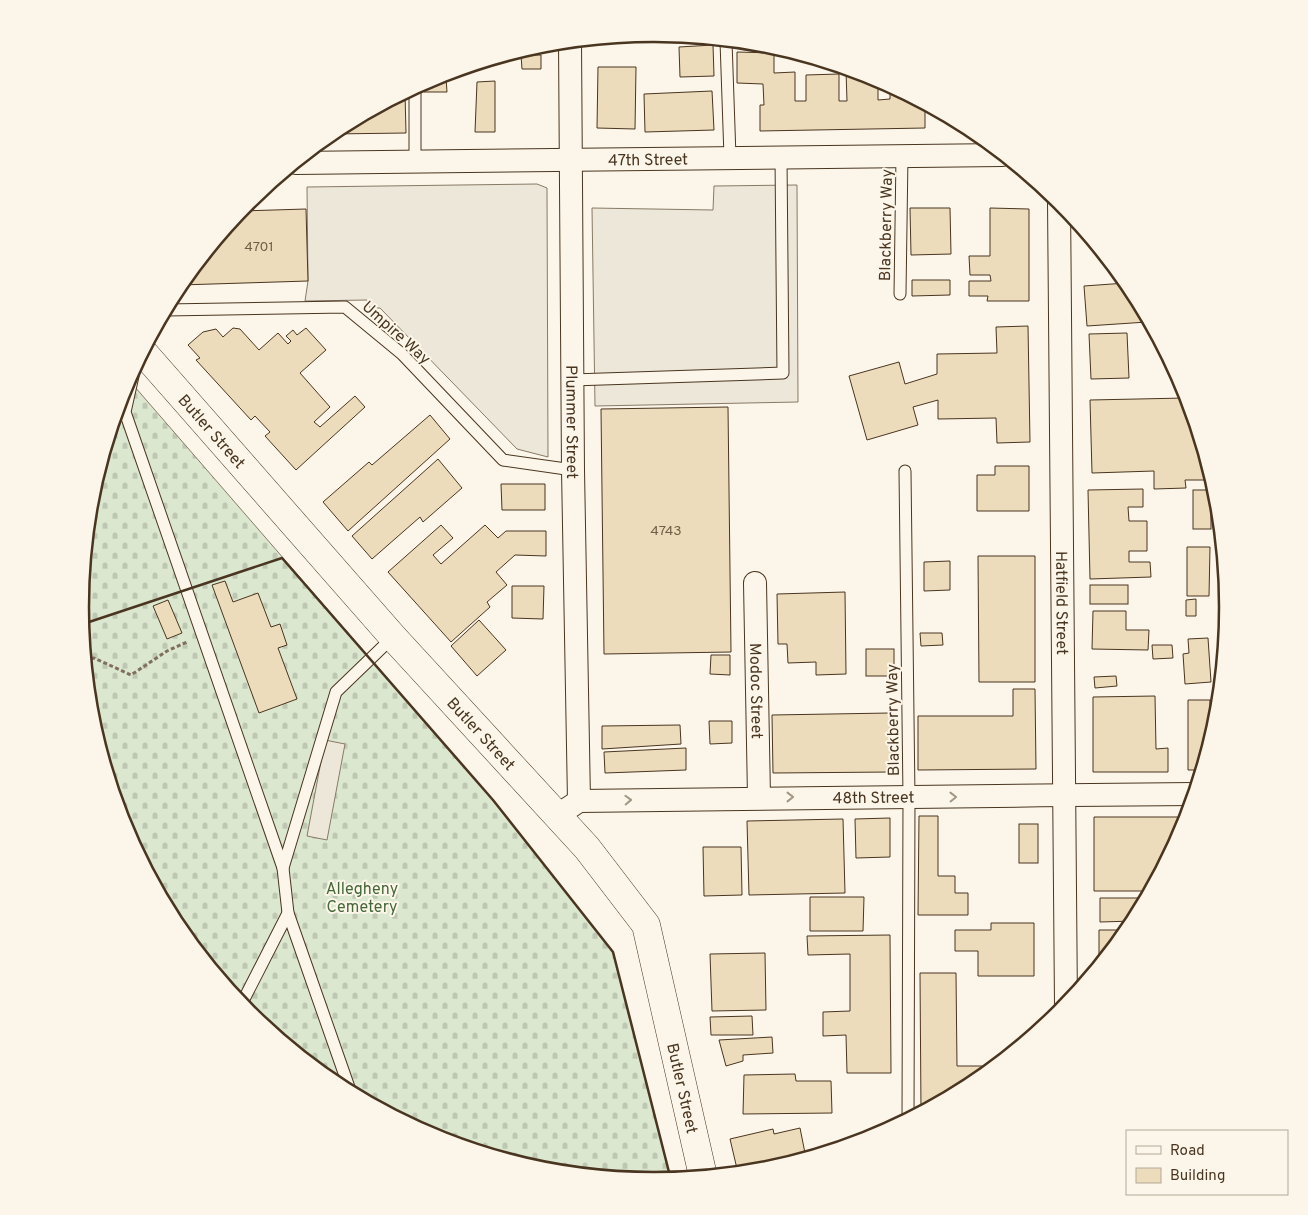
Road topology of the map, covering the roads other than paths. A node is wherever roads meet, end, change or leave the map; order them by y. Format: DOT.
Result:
graph roads {
  1 [pos="726,47"];
  2 [pos="570,49"];
  3 [pos="415,96"];
  4 [pos="991,154"];
  5 [pos="902,156"];
  6 [pos="730,157"];
  7 [pos="781,157"];
  8 [pos="570,160"];
  9 [pos="415,161"];
  10 [pos="305,163"];
  11 [pos="1059,214"];
  12 [pos="900,294"];
  13 [pos="174,310"];
  14 [pos="147,357"];
  15 [pos="572,380"];
  16 [pos="126,406"];
  17 [pos="572,470"];
  18 [pos="905,471"];
  19 [pos="755,583"];
  20 [pos="393,637"];
  21 [pos="1187,794"];
  22 [pos="1065,795"];
  23 [pos="759,796"];
  24 [pos="909,798"];
  25 [pos="569,808"];
  26 [pos="283,868"];
  27 [pos="288,913"];
  28 [pos="1066,994"];
  29 [pos="245,997"];
  30 [pos="347,1082"];
  31 [pos="908,1112"];
  32 [pos="702,1170"];
  1 -- 6 [label="lane"];
  2 -- 8 [label="street, Plummer Street"];
  3 -- 9 [label="lane"];
  4 -- 5 [label="street, 47th Street"];
  5 -- 7 [label="street, 47th Street"];
  5 -- 12 [label="lane, Blackberry Way"];
  6 -- 7 [label="street, 47th Street"];
  6 -- 8 [label="street, 47th Street"];
  7 -- 15 [label="lane"];
  8 -- 9 [label="street, 47th Street"];
  8 -- 15 [label="street, Plummer Street"];
  9 -- 10 [label="street, 47th Street"];
  11 -- 22 [label="street, Hatfield Street"];
  13 -- 17 [label="lane, Umpire Way"];
  14 -- 20 [label="main road, Butler Street"];
  15 -- 17 [label="street, Plummer Street"];
  16 -- 26 [label="lane"];
  17 -- 25 [label="street, Plummer Street"];
  18 -- 24 [label="lane, Blackberry Way"];
  19 -- 23 [label="street, Modoc Street"];
  20 -- 25 [label="main road, Butler Street"];
  20 -- 26 [label="lane"];
  21 -- 22 [label="street, 48th Street"];
  24 -- 22 [label="street, 48th Street, one-way"];
  22 -- 28 [label="street, Hatfield Street"];
  23 -- 24 [label="street, 48th Street, one-way"];
  25 -- 23 [label="street, 48th Street, one-way"];
  24 -- 31 [label="lane, Blackberry Way"];
  25 -- 32 [label="main road, Butler Street"];
  26 -- 27 [label="lane"];
  27 -- 29 [label="lane"];
  27 -- 30 [label="lane"];
}
